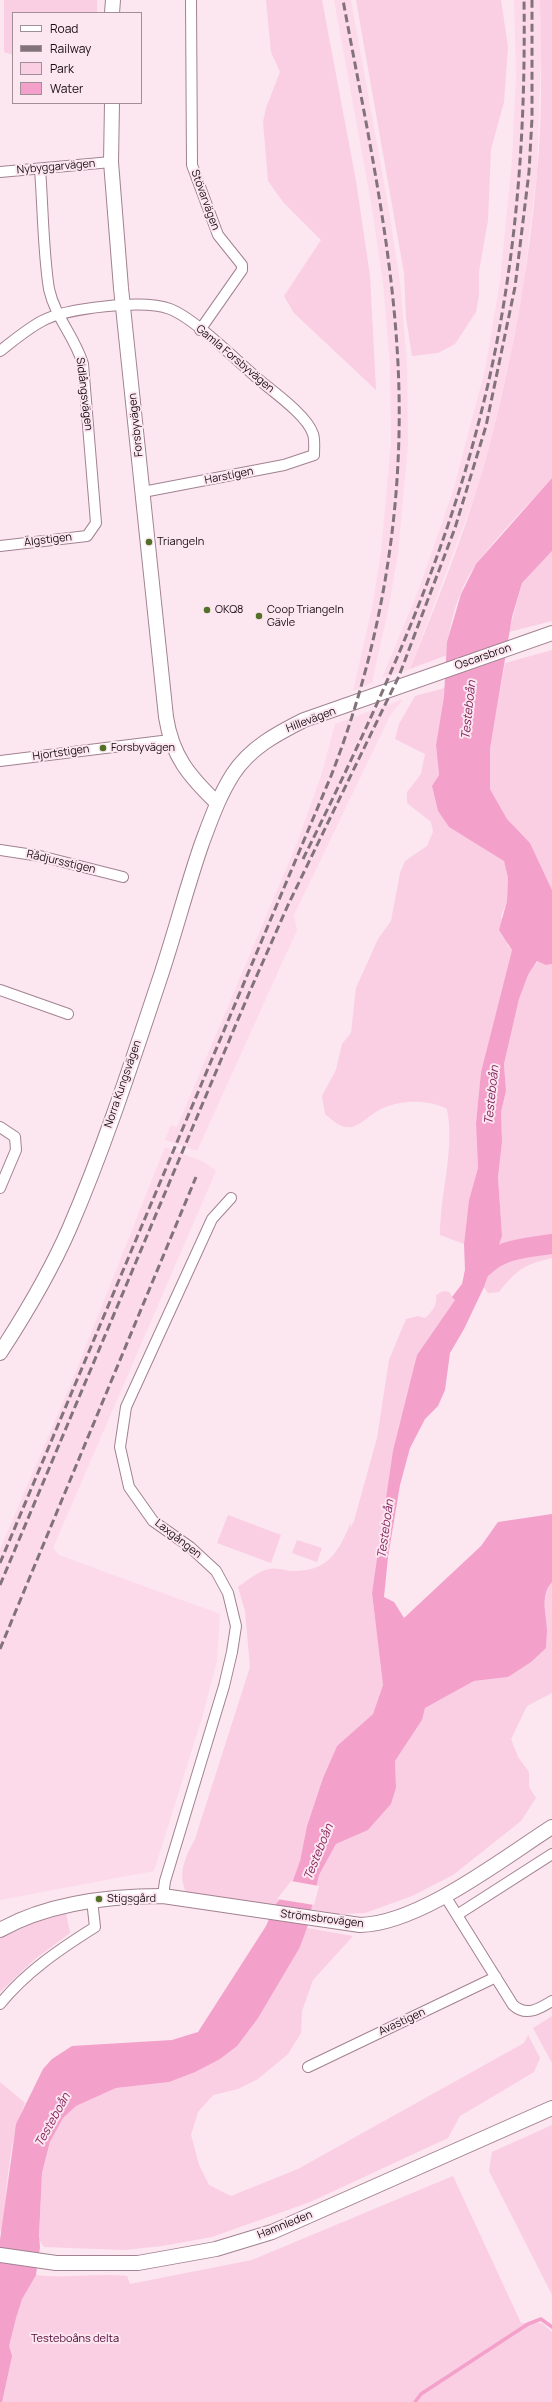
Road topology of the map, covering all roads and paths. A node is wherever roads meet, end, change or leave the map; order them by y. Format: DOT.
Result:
graph roads {
  1 [pos="113,0"];
  2 [pos="191,0"];
  3 [pos="112,12"];
  4 [pos="112,104"];
  5 [pos="111,162"];
  6 [pos="40,169"];
  7 [pos="0,172"];
  8 [pos="124,305"];
  9 [pos="58,314"];
  10 [pos="200,330"];
  11 [pos="0,351"];
  12 [pos="314,455"];
  13 [pos="143,492"];
  14 [pos="93,529"];
  15 [pos="0,546"];
  16 [pos="552,633"];
  17 [pos="434,674"];
  18 [pos="170,740"];
  19 [pos="0,761"];
  20 [pos="217,803"];
  21 [pos="0,850"];
  22 [pos="123,877"];
  23 [pos="0,990"];
  24 [pos="68,1014"];
  25 [pos="0,1127"];
  26 [pos="0,1188"];
  27 [pos="231,1198"];
  28 [pos="0,1353"];
  29 [pos="552,1827"];
  30 [pos="552,1854"];
  31 [pos="163,1896"];
  32 [pos="445,1896"];
  33 [pos="92,1900"];
  34 [pos="457,1915"];
  35 [pos="0,1930"];
  36 [pos="496,1978"];
  37 [pos="552,2001"];
  38 [pos="0,2004"];
  39 [pos="308,2067"];
  40 [pos="552,2108"];
  41 [pos="0,2255"];
  1 -- 3 [label="street"];
  2 -- 10 [label="street, Stövarvägen"];
  4 -- 5 [label="street, Forsbyvägen"];
  5 -- 6 [label="street, Nybyggarvägen"];
  5 -- 8 [label="street, Forsbyvägen"];
  6 -- 7 [label="street, Nybyggarvägen"];
  6 -- 9 [label="street, Sidlångsvägen"];
  8 -- 9 [label="street, Gamla Forsbyvägen"];
  8 -- 10 [label="street, Gamla Forsbyvägen"];
  8 -- 13 [label="street, Forsbyvägen"];
  9 -- 11 [label="street, Gamla Forsbyvägen"];
  9 -- 14 [label="street, Sidlångsvägen"];
  10 -- 12 [label="street, Gamla Forsbyvägen"];
  12 -- 13 [label="street, Harstigen"];
  13 -- 18 [label="street, Forsbyvägen"];
  14 -- 15 [label="street, Älgstigen"];
  16 -- 17 [label="street, Oscarsbron"];
  17 -- 20 [label="street, Hillevägen"];
  18 -- 19 [label="street, Hjortstigen"];
  18 -- 20 [label="street, Forsbyvägen"];
  20 -- 28 [label="street, Norra Kungsvägen"];
  21 -- 22 [label="street, Rådjursstigen"];
  23 -- 24 [label="street"];
  25 -- 26 [label="street"];
  27 -- 31 [label="street, Laxgången"];
  29 -- 32 [label="street, Strömsbrovägen"];
  30 -- 34 [label="street"];
  31 -- 32 [label="street, Strömsbrovägen"];
  31 -- 33 [label="street, Strömsbrovägen"];
  32 -- 34 [label="street"];
  33 -- 35 [label="street, Strömsbrovägen"];
  33 -- 38 [label="street"];
  34 -- 36 [label="street"];
  36 -- 37 [label="street"];
  36 -- 39 [label="street, Avastigen"];
  40 -- 41 [label="street, Hamnleden"];
}
